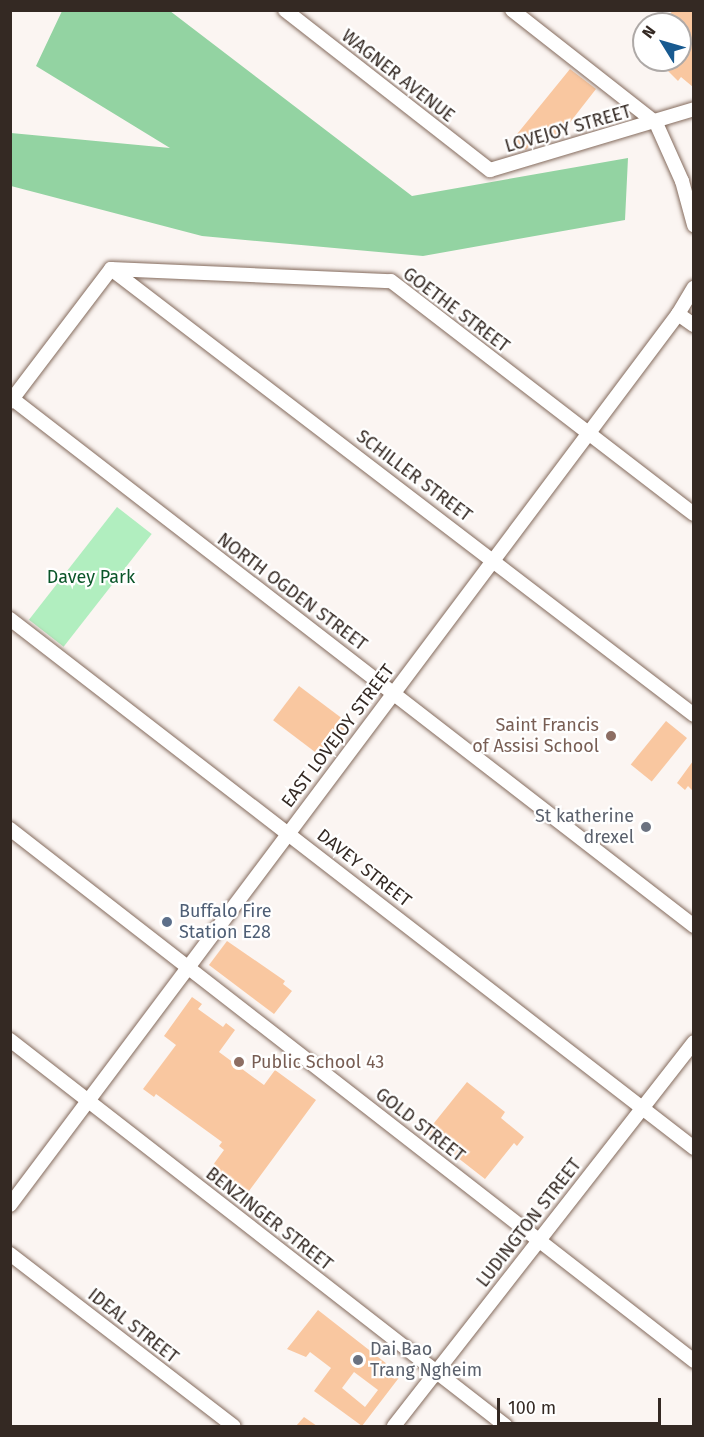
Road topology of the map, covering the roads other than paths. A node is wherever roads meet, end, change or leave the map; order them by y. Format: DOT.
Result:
graph roads {
  1 [pos="285,10"];
  2 [pos="512,10"];
  3 [pos="693,109"];
  4 [pos="656,123"];
  5 [pos="490,170"];
  6 [pos="693,225"];
  7 [pos="111,270"];
  8 [pos="693,287"];
  9 [pos="678,314"];
  10 [pos="693,325"];
  11 [pos="11,399"];
  12 [pos="588,432"];
  13 [pos="693,514"];
  14 [pos="493,559"];
  15 [pos="10,619"];
  16 [pos="393,692"];
  17 [pos="693,715"];
  18 [pos="10,829"];
  19 [pos="289,832"];
  20 [pos="693,926"];
  21 [pos="189,967"];
  22 [pos="10,1040"];
  23 [pos="693,1042"];
  24 [pos="88,1101"];
  25 [pos="642,1107"];
  26 [pos="693,1148"];
  27 [pos="10,1205"];
  28 [pos="538,1240"];
  29 [pos="10,1254"];
  30 [pos="693,1361"];
  31 [pos="436,1372"];
  32 [pos="233,1426"];
  33 [pos="394,1426"];
  34 [pos="506,1426"];
  1 -- 5 [label="street, WAGNER AVENUE"];
  2 -- 4 [label="street"];
  3 -- 4 [label="street, LOVEJOY STREET"];
  4 -- 5 [label="street, LOVEJOY STREET"];
  4 -- 6 [label="street, LOVEJOY STREET"];
  7 -- 11 [label="street"];
  7 -- 12 [label="street, GOETHE STREET"];
  7 -- 14 [label="street, SCHILLER STREET"];
  8 -- 9 [label="street, EAST LOVEJOY STREET"];
  9 -- 10 [label="street"];
  9 -- 12 [label="street, EAST LOVEJOY STREET"];
  11 -- 16 [label="street, NORTH OGDEN STREET"];
  12 -- 13 [label="street, GOETHE STREET"];
  12 -- 14 [label="street, EAST LOVEJOY STREET"];
  14 -- 16 [label="street, EAST LOVEJOY STREET"];
  14 -- 17 [label="street, SCHILLER STREET"];
  15 -- 19 [label="street, DAVEY STREET"];
  16 -- 19 [label="street, EAST LOVEJOY STREET"];
  16 -- 20 [label="street, NORTH OGDEN STREET"];
  18 -- 21 [label="street, GOLD STREET"];
  19 -- 21 [label="street, EAST LOVEJOY STREET"];
  19 -- 25 [label="street, DAVEY STREET"];
  21 -- 24 [label="street, EAST LOVEJOY STREET"];
  21 -- 28 [label="street, GOLD STREET"];
  22 -- 24 [label="street, BENZINGER STREET"];
  23 -- 25 [label="street, LUDINGTON STREET"];
  24 -- 27 [label="street, EAST LOVEJOY STREET"];
  24 -- 31 [label="street, BENZINGER STREET"];
  25 -- 26 [label="street, DAVEY STREET"];
  25 -- 28 [label="street, LUDINGTON STREET"];
  28 -- 30 [label="street, GOLD STREET"];
  28 -- 31 [label="street, LUDINGTON STREET"];
  29 -- 32 [label="street, IDEAL STREET"];
  31 -- 33 [label="street, LUDINGTON STREET"];
  31 -- 34 [label="street, BENZINGER STREET"];
}
